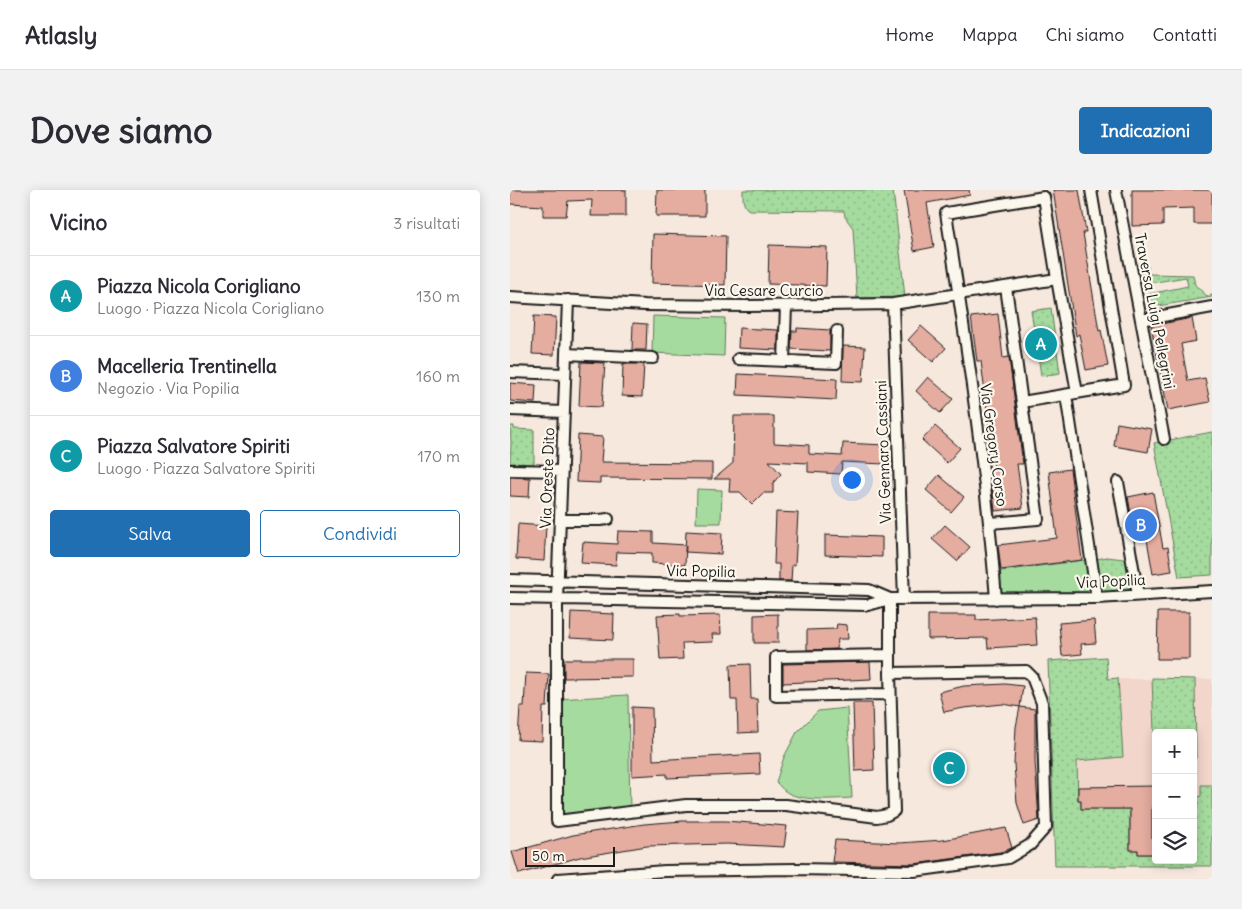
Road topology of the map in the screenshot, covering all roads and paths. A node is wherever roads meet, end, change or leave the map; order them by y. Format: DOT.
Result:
graph roads {
  1 [pos="1090,190"];
  2 [pos="1116,190"];
  3 [pos="1057,279"];
  4 [pos="1006,287"];
  5 [pos="959,295"];
  6 [pos="510,297"];
  7 [pos="568,300"];
  8 [pos="892,304"];
  9 [pos="786,306"];
  10 [pos="1212,308"];
  11 [pos="1141,320"];
  12 [pos="837,331"];
  13 [pos="566,354"];
  14 [pos="653,358"];
  15 [pos="738,359"];
  16 [pos="784,361"];
  17 [pos="510,372"];
  18 [pos="565,374"];
  19 [pos="1077,393"];
  20 [pos="1066,395"];
  21 [pos="1022,402"];
  22 [pos="510,410"];
  23 [pos="564,412"];
  24 [pos="1164,438"];
  25 [pos="510,470"];
  26 [pos="562,471"];
  27 [pos="1118,482"];
  28 [pos="608,519"];
  29 [pos="561,520"];
  30 [pos="990,524"];
  31 [pos="510,580"];
  32 [pos="558,583"];
  33 [pos="1212,591"];
  34 [pos="1138,595"];
  35 [pos="510,598"];
  36 [pos="1097,598"];
  37 [pos="890,599"];
  38 [pos="904,599"];
  39 [pos="996,599"];
  40 [pos="557,600"];
  41 [pos="890,655"];
  42 [pos="890,673"];
  43 [pos="890,694"];
  44 [pos="558,879"];
  1 -- 19 [label="street"];
  2 -- 11 [label="street, Traversa Luigi Pellegrini"];
  3 -- 4 [label="street, Via Cesare Curcio"];
  3 -- 5 [label="street, Via Gregory Corso"];
  3 -- 19 [label="street"];
  4 -- 5 [label="street, Via Cesare Curcio"];
  4 -- 21 [label="street"];
  5 -- 8 [label="street, Via Cesare Curcio"];
  5 -- 30 [label="street, Via Gregory Corso"];
  6 -- 7 [label="street, Via Cesare Curcio"];
  7 -- 9 [label="street, Via Cesare Curcio"];
  7 -- 13 [label="street, Via Oreste Dito"];
  8 -- 9 [label="street, Via Cesare Curcio"];
  8 -- 38 [label="street, Via Gennaro Cassiani"];
  9 -- 16 [label="street"];
  10 -- 11 [label="street"];
  11 -- 24 [label="street, Traversa Luigi Pellegrini"];
  12 -- 16 [label="street"];
  13 -- 14 [label="street"];
  13 -- 18 [label="street, Via Oreste Dito"];
  15 -- 16 [label="street"];
  17 -- 18 [label="street"];
  18 -- 23 [label="street, Via Oreste Dito"];
  19 -- 20 [label="street"];
  20 -- 21 [label="street"];
  20 -- 36 [label="street"];
  21 -- 30 [label="street"];
  22 -- 23 [label="street"];
  23 -- 26 [label="street, Via Oreste Dito"];
  25 -- 26 [label="street"];
  26 -- 29 [label="street, Via Oreste Dito"];
  27 -- 34 [label="street"];
  28 -- 29 [label="street"];
  29 -- 32 [label="street, Via Oreste Dito"];
  30 -- 39 [label="street, Via Gregory Corso"];
  31 -- 32 [label="street, Via Popilia"];
  32 -- 37 [label="street, Via Popilia"];
  32 -- 40 [label="street, Via Oreste Dito"];
  33 -- 34 [label="street, Via Popilia"];
  34 -- 36 [label="street, Via Popilia"];
  35 -- 40 [label="street, Via Popilia"];
  36 -- 39 [label="street, Via Popilia"];
  37 -- 38 [label="street, Via Popilia"];
  37 -- 40 [label="street, Via Popilia"];
  37 -- 41 [label="street"];
  38 -- 39 [label="street, Via Popilia"];
  40 -- 43 [label="street, Via Oreste Dito"];
  41 -- 42 [label="street"];
  41 -- 43 [label="street"];
  42 -- 43 [label="street"];
  42 -- 44 [label="street"];
}
